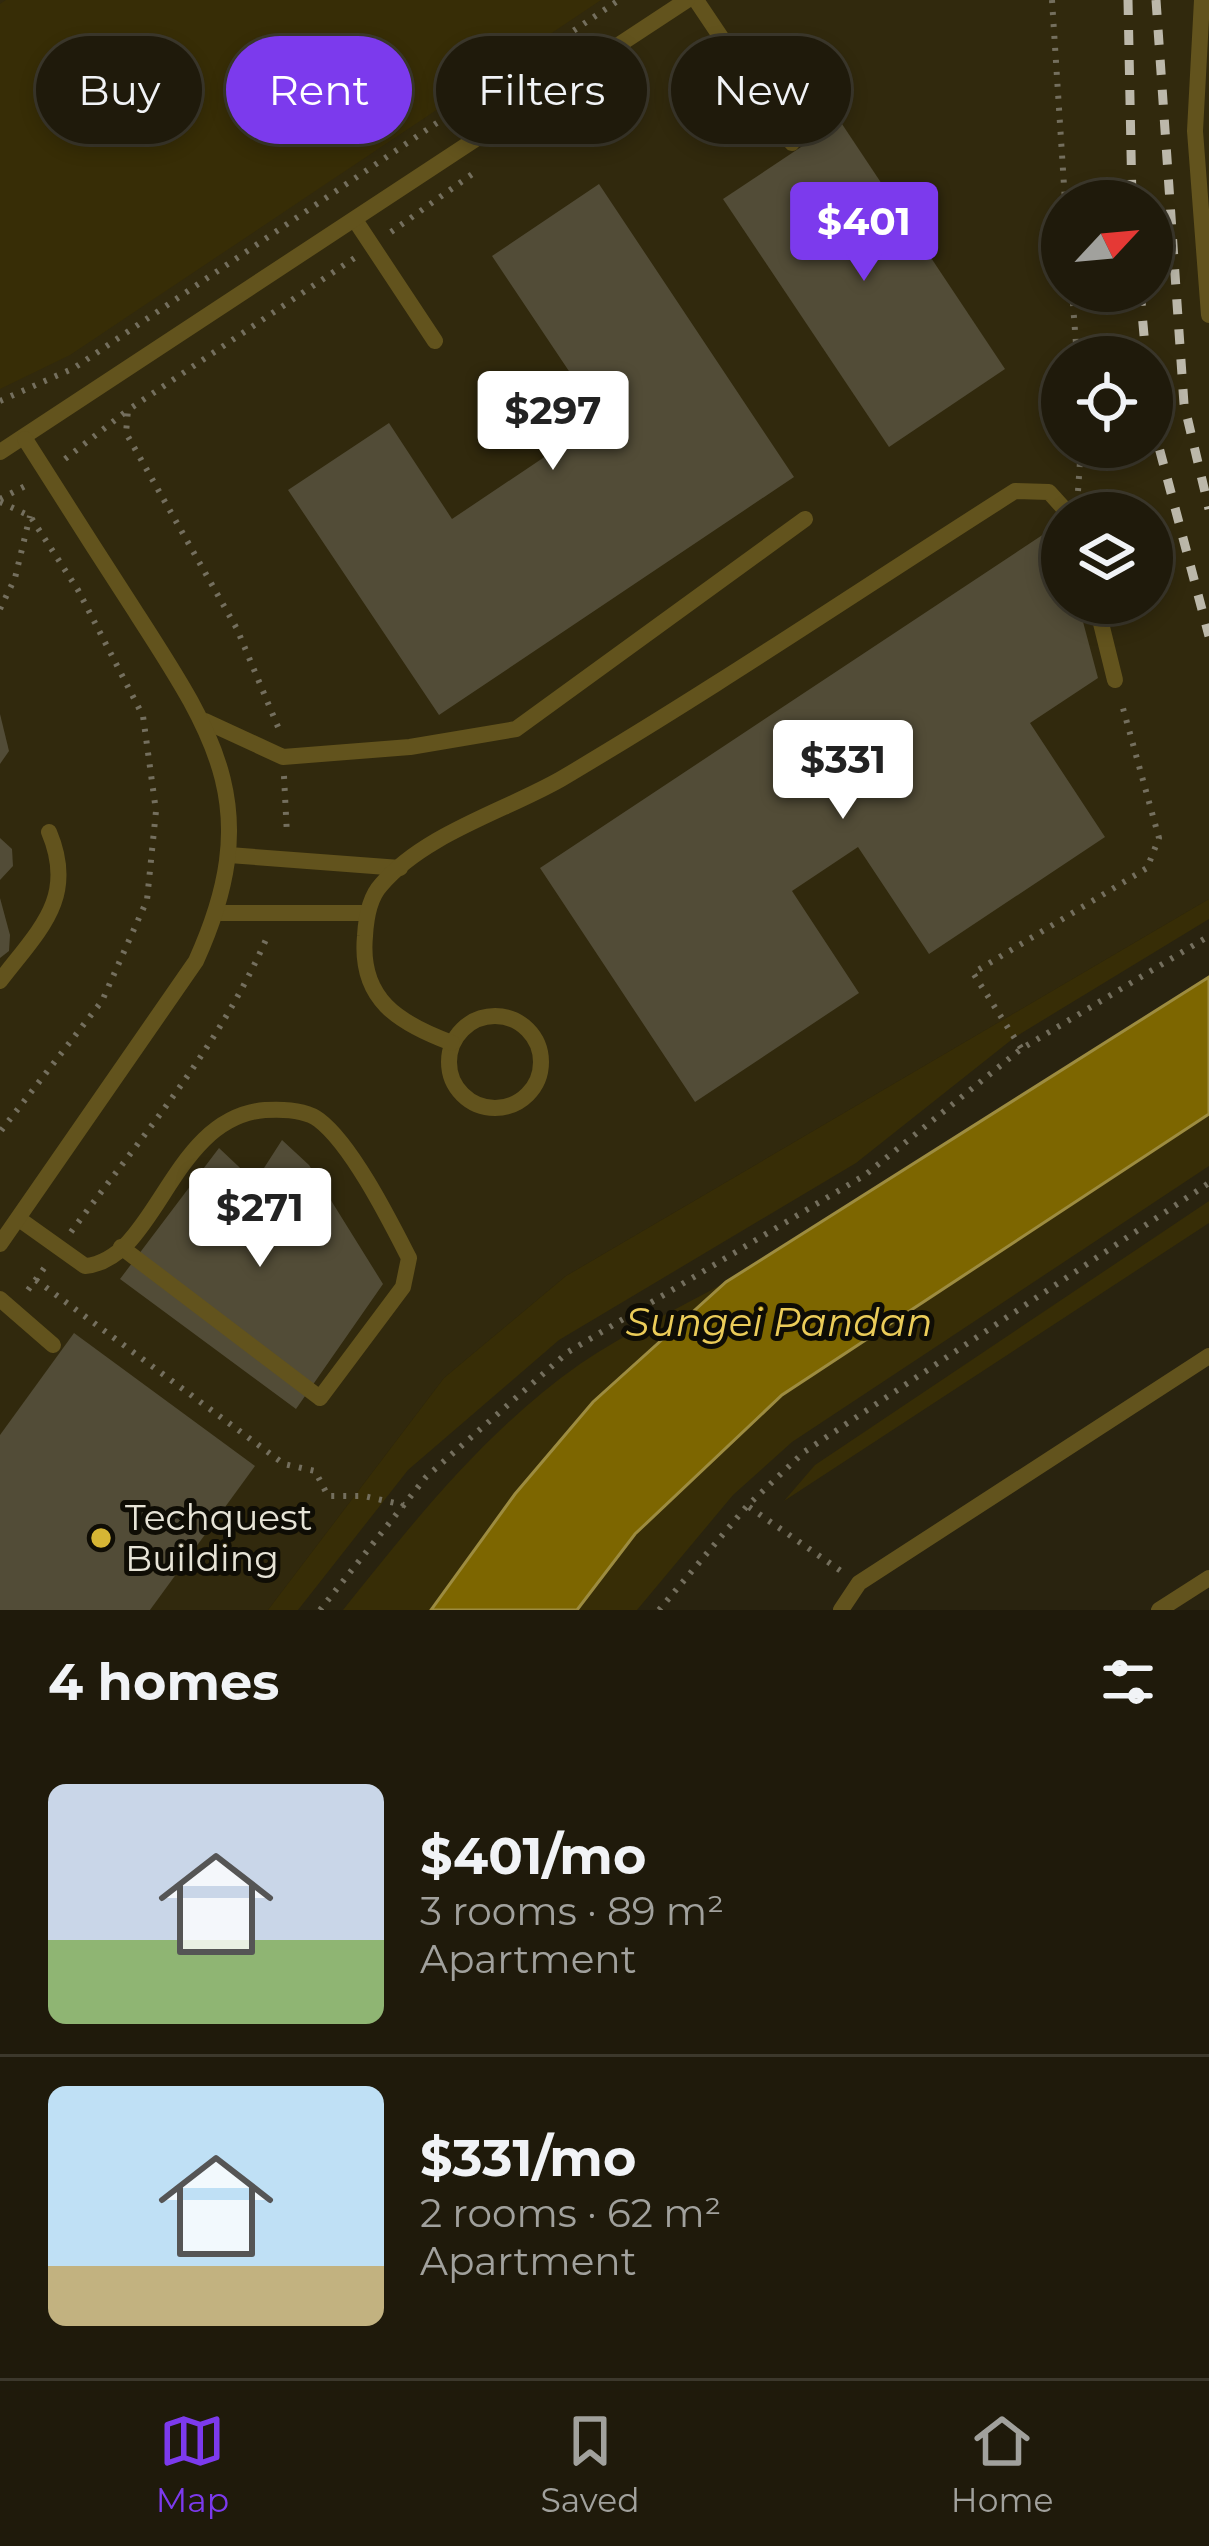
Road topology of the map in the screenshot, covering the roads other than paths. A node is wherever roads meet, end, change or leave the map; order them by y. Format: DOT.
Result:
graph roads {
  1 [pos="692,0"];
  2 [pos="1202,0"];
  3 [pos="717,36"];
  4 [pos="356,220"];
  5 [pos="1209,315"];
  6 [pos="435,341"];
  7 [pos="25,439"];
  8 [pos="0,452"];
  9 [pos="1049,492"];
  10 [pos="805,519"];
  11 [pos="1101,624"];
  12 [pos="1115,680"];
  13 [pos="206,721"];
  14 [pos="49,832"];
  15 [pos="229,855"];
  16 [pos="400,868"];
  17 [pos="218,913"];
  18 [pos="367,913"];
  19 [pos="0,981"];
  20 [pos="452,1043"];
  21 [pos="20,1219"];
  22 [pos="0,1244"];
  23 [pos="121,1247"];
  24 [pos="7,1305"];
  25 [pos="53,1346"];
  26 [pos="1209,1355"];
  27 [pos="1209,1578"];
  28 [pos="842,1610"];
  29 [pos="1159,1610"];
  1 -- 3 [label="lane"];
  1 -- 4 [label="lane"];
  2 -- 5 [label="lane"];
  4 -- 6 [label="lane"];
  4 -- 7 [label="lane"];
  7 -- 8 [label="lane"];
  7 -- 13 [label="lane"];
  9 -- 16 [label="lane"];
  10 -- 13 [label="lane"];
  11 -- 12 [label="lane"];
  13 -- 15 [label="lane"];
  14 -- 19 [label="lane"];
  15 -- 16 [label="lane"];
  15 -- 17 [label="lane"];
  16 -- 18 [label="lane"];
  17 -- 18 [label="lane"];
  17 -- 21 [label="lane"];
  18 -- 20 [label="lane"];
  20 -- 20 [label="lane"];
  21 -- 22 [label="lane"];
  21 -- 23 [label="lane"];
  23 -- 23 [label="lane"];
  24 -- 25 [label="lane"];
  26 -- 28 [label="lane"];
  27 -- 29 [label="lane"];
}
